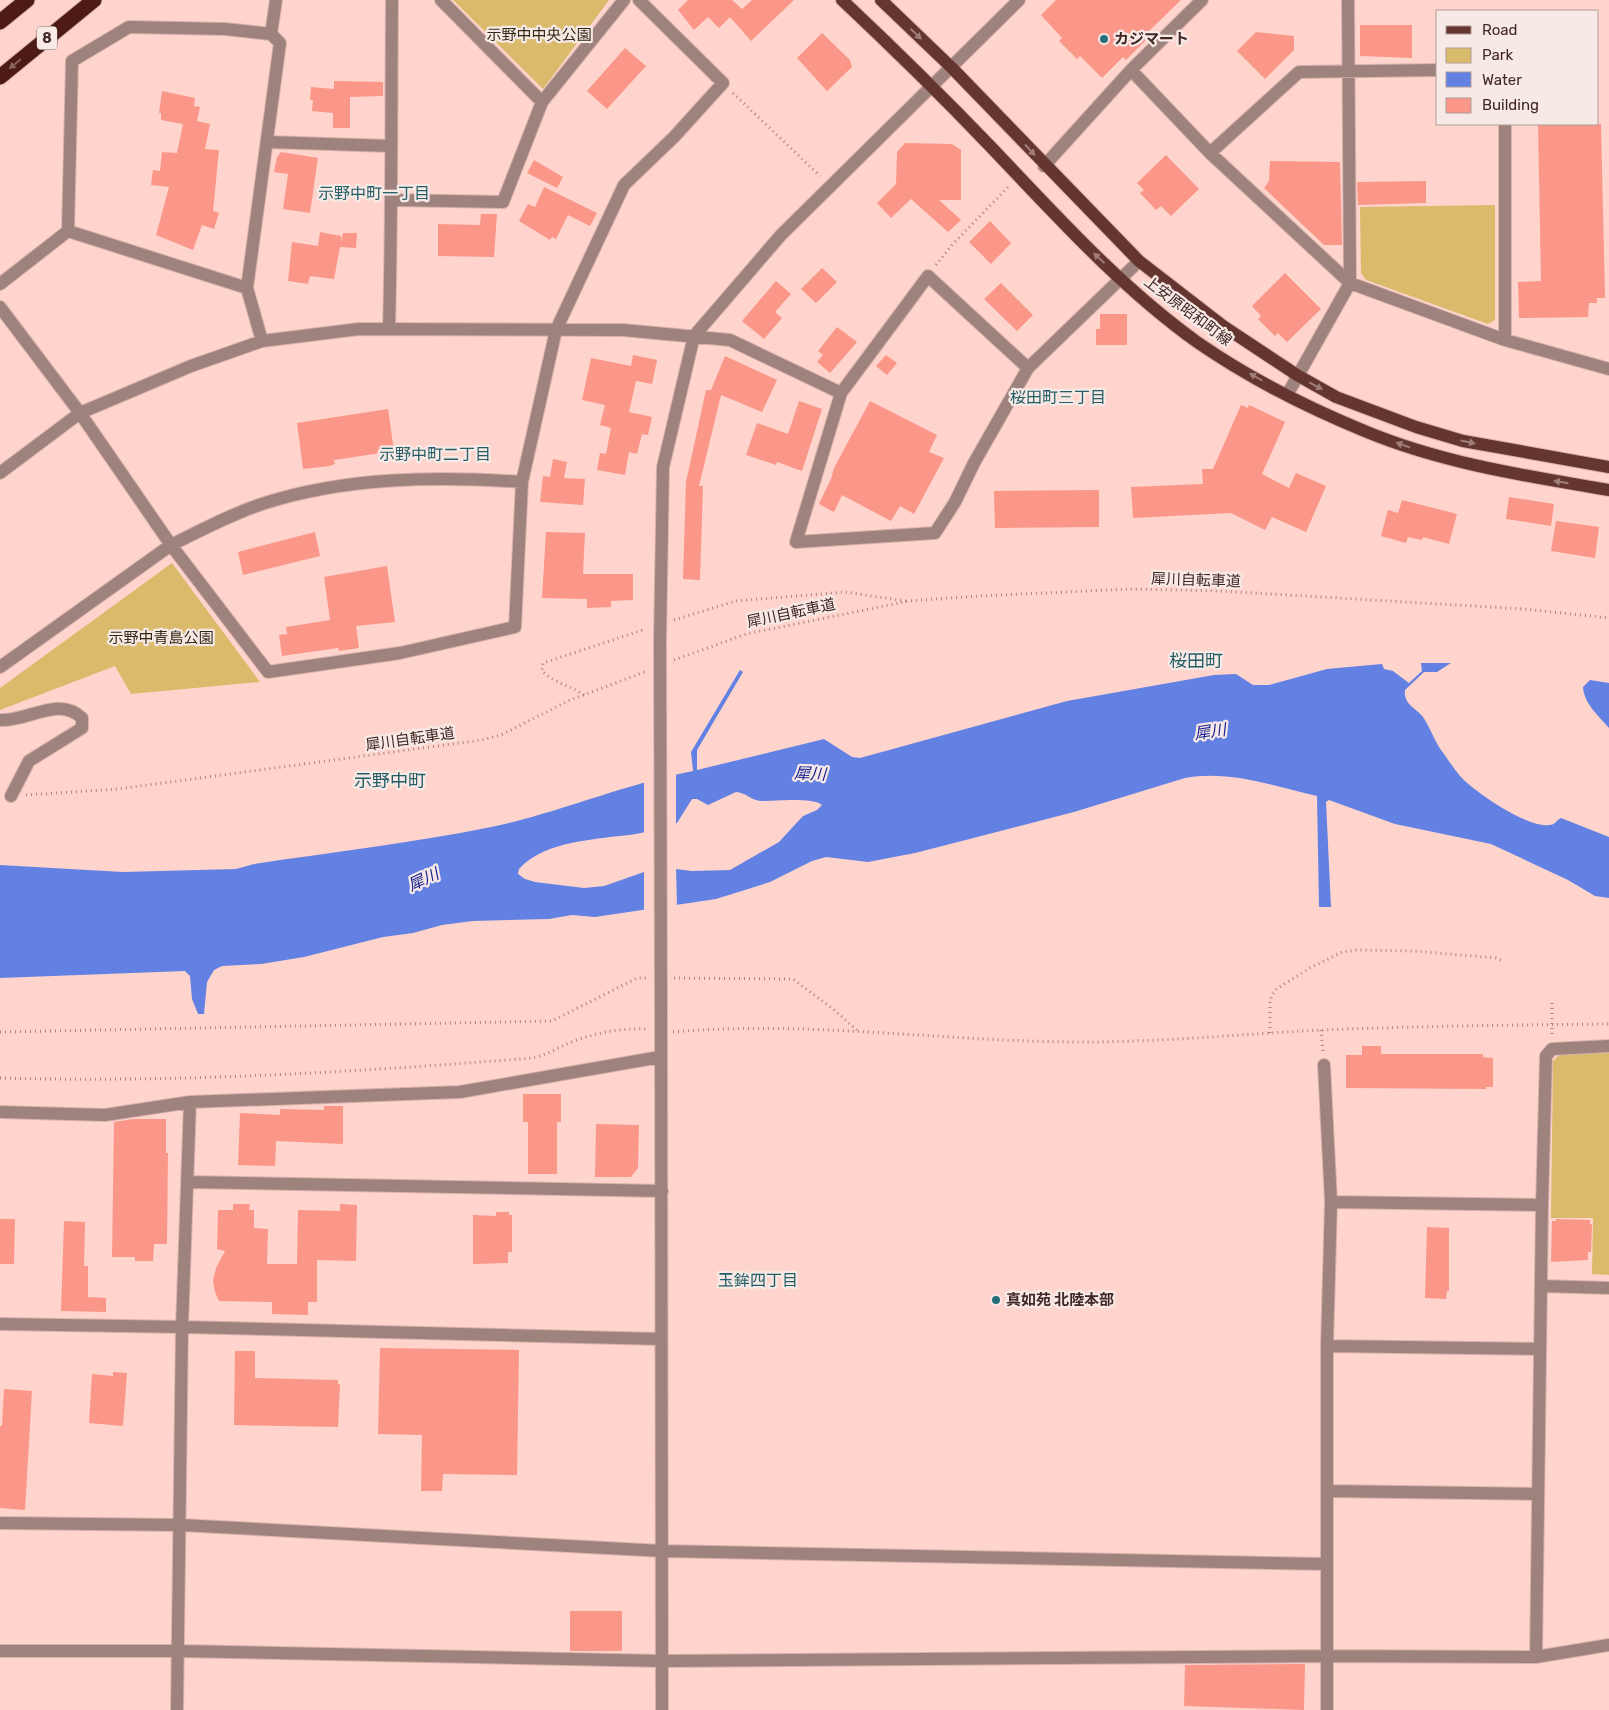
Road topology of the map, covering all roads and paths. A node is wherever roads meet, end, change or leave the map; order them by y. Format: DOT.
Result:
graph roads {
  1 [pos="27,0"];
  2 [pos="94,0"];
  3 [pos="276,0"];
  4 [pos="392,0"];
  5 [pos="441,0"];
  6 [pos="624,0"];
  7 [pos="639,0"];
  8 [pos="842,0"];
  9 [pos="881,0"];
  10 [pos="1019,0"];
  11 [pos="1202,0"];
  12 [pos="1348,0"];
  13 [pos="0,22"];
  14 [pos="271,34"];
  15 [pos="952,68"];
  16 [pos="1131,70"];
  17 [pos="1348,70"];
  18 [pos="1436,70"];
  19 [pos="0,77"];
  20 [pos="723,84"];
  21 [pos="931,84"];
  22 [pos="542,102"];
  23 [pos="1504,125"];
  24 [pos="267,142"];
  25 [pos="390,146"];
  26 [pos="1210,153"];
  27 [pos="1044,166"];
  28 [pos="1019,176"];
  29 [pos="830,186"];
  30 [pos="393,200"];
  31 [pos="68,231"];
  32 [pos="1138,260"];
  33 [pos="928,276"];
  34 [pos="1120,278"];
  35 [pos="1350,283"];
  36 [pos="0,284"];
  37 [pos="247,288"];
  38 [pos="0,307"];
  39 [pos="389,328"];
  40 [pos="556,330"];
  41 [pos="694,336"];
  42 [pos="1504,340"];
  43 [pos="262,341"];
  44 [pos="1028,368"];
  45 [pos="1609,369"];
  46 [pos="1297,375"];
  47 [pos="841,393"];
  48 [pos="1287,395"];
  49 [pos="80,413"];
  50 [pos="1609,467"];
  51 [pos="0,473"];
  52 [pos="522,482"];
  53 [pos="1609,490"];
  54 [pos="171,545"];
  55 [pos="909,601"];
  56 [pos="1609,618"];
  57 [pos="660,624"];
  58 [pos="672,661"];
  59 [pos="0,667"];
  60 [pos="654,668"];
  61 [pos="584,695"];
  62 [pos="0,720"];
  63 [pos="11,796"];
  64 [pos="1503,961"];
  65 [pos="656,978"];
  66 [pos="666,978"];
  67 [pos="1552,1003"];
  68 [pos="1609,1024"];
  69 [pos="1552,1026"];
  70 [pos="858,1030"];
  71 [pos="1321,1030"];
  72 [pos="654,1031"];
  73 [pos="0,1032"];
  74 [pos="1270,1033"];
  75 [pos="1609,1046"];
  76 [pos="660,1057"];
  77 [pos="1324,1065"];
  78 [pos="0,1078"];
  79 [pos="190,1102"];
  80 [pos="0,1112"];
  81 [pos="188,1182"];
  82 [pos="662,1191"];
  83 [pos="1331,1202"];
  84 [pos="1542,1205"];
  85 [pos="1540,1286"];
  86 [pos="1609,1288"];
  87 [pos="0,1324"];
  88 [pos="182,1327"];
  89 [pos="661,1340"];
  90 [pos="1327,1346"];
  91 [pos="1540,1349"];
  92 [pos="1327,1490"];
  93 [pos="1538,1494"];
  94 [pos="0,1523"];
  95 [pos="181,1525"];
  96 [pos="662,1551"];
  97 [pos="1326,1564"];
  98 [pos="1609,1644"];
  99 [pos="0,1651"];
  100 [pos="180,1651"];
  101 [pos="1327,1656"];
  102 [pos="1536,1657"];
  103 [pos="661,1661"];
  104 [pos="177,1710"];
  105 [pos="662,1710"];
  106 [pos="1327,1710"];
  1 -- 13 [label="highway"];
  2 -- 19 [label="highway, 8, one-way"];
  3 -- 14 [label="street"];
  4 -- 25 [label="street"];
  5 -- 22 [label="street"];
  6 -- 22 [label="street"];
  7 -- 20 [label="street"];
  8 -- 21 [label="main road, 上安原昭和町線"];
  9 -- 15 [label="main road, 上安原昭和町線, one-way"];
  10 -- 15 [label="street"];
  11 -- 16 [label="street"];
  12 -- 17 [label="street"];
  14 -- 24 [label="street"];
  14 -- 31 [label="street"];
  15 -- 21 [label="street"];
  15 -- 27 [label="main road, 上安原昭和町線, one-way"];
  16 -- 26 [label="street"];
  16 -- 27 [label="street"];
  17 -- 18 [label="street"];
  17 -- 26 [label="street"];
  17 -- 35 [label="street"];
  20 -- 29 [label="path"];
  20 -- 40 [label="street"];
  21 -- 28 [label="main road, 上安原昭和町線"];
  21 -- 29 [label="street"];
  22 -- 30 [label="street"];
  23 -- 42 [label="street"];
  24 -- 25 [label="street"];
  24 -- 37 [label="street"];
  25 -- 30 [label="street"];
  26 -- 35 [label="street"];
  27 -- 32 [label="main road, 上安原昭和町線"];
  28 -- 33 [label="path"];
  34 -- 28 [label="main road, 上安原昭和町線, one-way"];
  29 -- 41 [label="street"];
  30 -- 39 [label="street"];
  31 -- 36 [label="street"];
  31 -- 37 [label="street"];
  32 -- 34 [label="street"];
  32 -- 46 [label="main road, 上安原昭和町線"];
  33 -- 44 [label="street"];
  33 -- 47 [label="street"];
  34 -- 44 [label="street"];
  48 -- 34 [label="main road, 上安原昭和町線, one-way"];
  35 -- 42 [label="street"];
  35 -- 46 [label="street"];
  37 -- 43 [label="street"];
  38 -- 49 [label="street"];
  39 -- 40 [label="street"];
  39 -- 43 [label="street"];
  40 -- 41 [label="street"];
  40 -- 52 [label="street"];
  41 -- 47 [label="street"];
  41 -- 57 [label="street"];
  42 -- 45 [label="street"];
  43 -- 49 [label="street"];
  44 -- 47 [label="street"];
  46 -- 48 [label="street"];
  46 -- 50 [label="main road, 上安原昭和町線, one-way"];
  53 -- 48 [label="main road, 上安原昭和町線, one-way"];
  49 -- 51 [label="street"];
  49 -- 54 [label="street"];
  52 -- 54 [label="street"];
  52 -- 54 [label="street"];
  54 -- 59 [label="street"];
  55 -- 56 [label="path, 犀川自転車道"];
  55 -- 57 [label="path"];
  55 -- 58 [label="path, 犀川自転車道"];
  57 -- 61 [label="path"];
  57 -- 72 [label="street, bridge"];
  60 -- 61 [label="path, 犀川自転車道"];
  61 -- 63 [label="path, 犀川自転車道"];
  62 -- 63 [label="street"];
  64 -- 74 [label="path"];
  65 -- 73 [label="path"];
  66 -- 70 [label="path"];
  67 -- 69 [label="path"];
  68 -- 69 [label="path"];
  69 -- 71 [label="path"];
  70 -- 72 [label="path"];
  70 -- 74 [label="path"];
  71 -- 74 [label="path"];
  71 -- 77 [label="path"];
  72 -- 76 [label="street"];
  72 -- 78 [label="path"];
  75 -- 84 [label="street"];
  76 -- 79 [label="street"];
  76 -- 82 [label="street"];
  77 -- 83 [label="street"];
  79 -- 80 [label="street"];
  79 -- 81 [label="street"];
  81 -- 82 [label="street"];
  81 -- 88 [label="street"];
  82 -- 89 [label="street"];
  83 -- 84 [label="street"];
  83 -- 90 [label="street"];
  84 -- 85 [label="street"];
  85 -- 86 [label="street"];
  85 -- 91 [label="street"];
  87 -- 88 [label="street"];
  88 -- 89 [label="street"];
  88 -- 95 [label="street"];
  89 -- 96 [label="street"];
  90 -- 91 [label="street"];
  90 -- 92 [label="street"];
  91 -- 93 [label="street"];
  92 -- 93 [label="street"];
  92 -- 97 [label="street"];
  93 -- 102 [label="street"];
  94 -- 95 [label="street"];
  95 -- 96 [label="street"];
  95 -- 100 [label="street"];
  96 -- 97 [label="street"];
  96 -- 103 [label="street"];
  97 -- 101 [label="street"];
  98 -- 102 [label="street"];
  99 -- 100 [label="street"];
  100 -- 103 [label="street"];
  100 -- 104 [label="street"];
  101 -- 102 [label="street"];
  101 -- 103 [label="street"];
  101 -- 106 [label="street"];
  103 -- 105 [label="street"];
}
